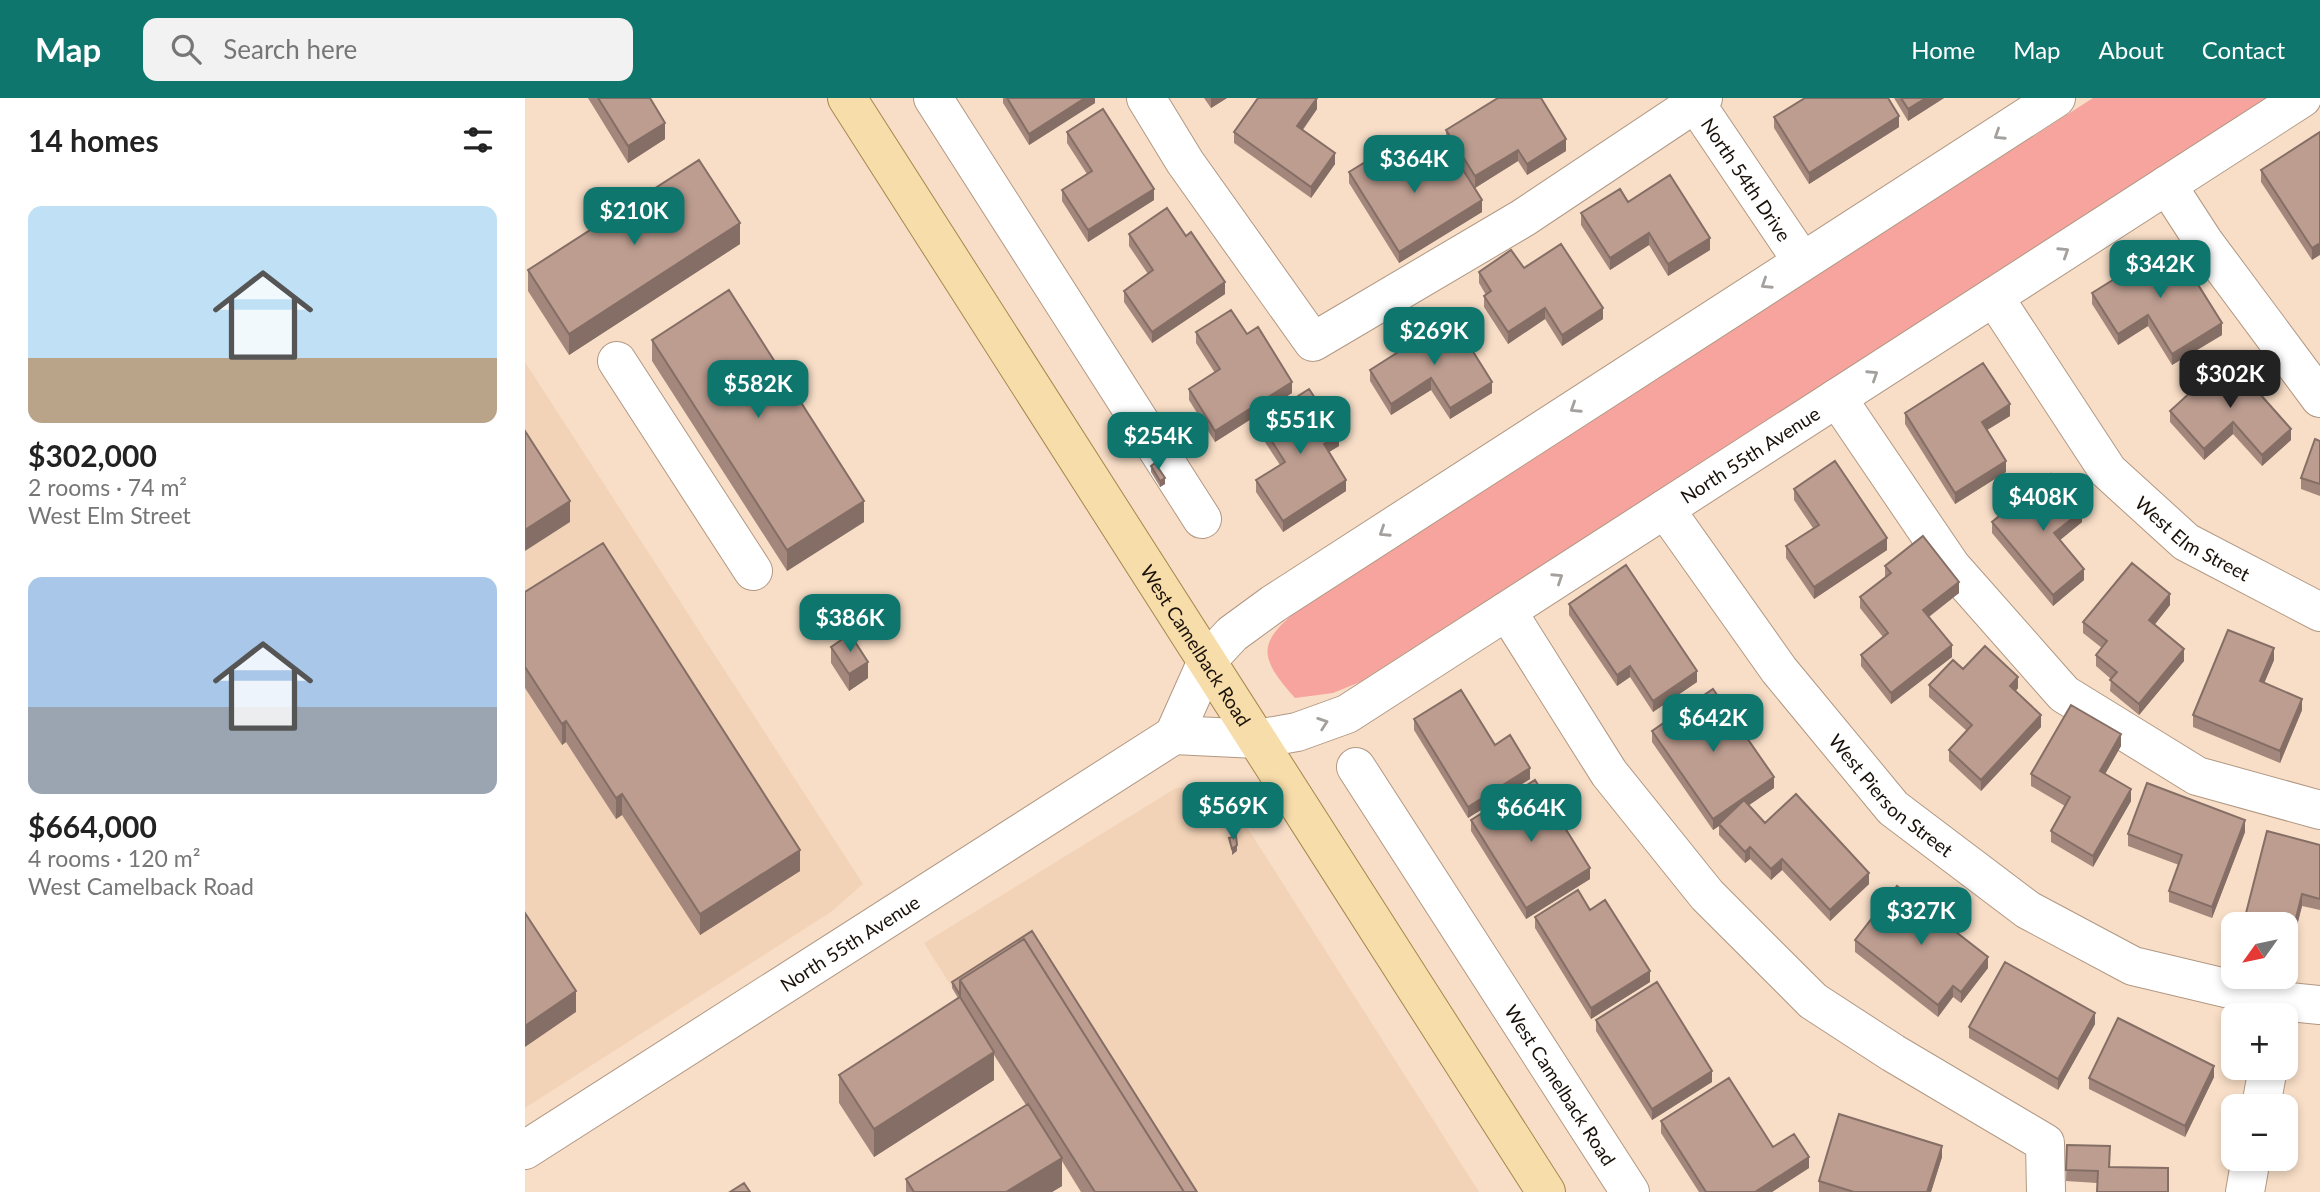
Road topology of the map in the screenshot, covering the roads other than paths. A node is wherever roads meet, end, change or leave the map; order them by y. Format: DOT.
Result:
graph roads {
  1 [pos="847,98"];
  2 [pos="933,98"];
  3 [pos="1146,98"];
  4 [pos="2056,98"];
  5 [pos="2302,98"];
  6 [pos="1697,100"];
  7 [pos="2167,185"];
  8 [pos="1802,261"];
  9 [pos="1994,297"];
  10 [pos="617,360"];
  11 [pos="1837,398"];
  12 [pos="2320,398"];
  13 [pos="1665,509"];
  14 [pos="1202,519"];
  15 [pos="753,570"];
  16 [pos="1507,611"];
  17 [pos="2320,611"];
  18 [pos="1207,661"];
  19 [pos="1174,735"];
  20 [pos="1257,739"];
  21 [pos="1356,767"];
  22 [pos="2320,810"];
  23 [pos="2260,1003"];
  24 [pos="2320,1005"];
  25 [pos="2298,1007"];
  26 [pos="525,1150"];
  27 [pos="2249,1171"];
  28 [pos="1546,1192"];
  29 [pos="1630,1192"];
  30 [pos="2046,1192"];
  31 [pos="2245,1192"];
  1 -- 18 [label="main road, West Camelback Road"];
  2 -- 14 [label="street"];
  3 -- 6 [label="street"];
  4 -- 8 [label="street, one-way"];
  5 -- 7 [label="street, North 55th Avenue"];
  6 -- 8 [label="street, North 54th Drive"];
  9 -- 7 [label="street, North 55th Avenue, one-way"];
  7 -- 12 [label="street"];
  8 -- 18 [label="street, one-way"];
  11 -- 9 [label="street, North 55th Avenue, one-way"];
  9 -- 17 [label="street, West Elm Street"];
  10 -- 15 [label="street"];
  11 -- 13 [label="street, North 55th Avenue"];
  11 -- 22 [label="street"];
  16 -- 13 [label="street, North 55th Avenue, one-way"];
  13 -- 23 [label="street, West Pierson Street"];
  20 -- 16 [label="street, North 55th Avenue, one-way"];
  16 -- 30 [label="street"];
  18 -- 19 [label="street"];
  18 -- 20 [label="main road, West Camelback Road"];
  19 -- 20 [label="street, North 55th Avenue"];
  19 -- 26 [label="street, North 55th Avenue"];
  20 -- 28 [label="main road, West Camelback Road"];
  21 -- 29 [label="street, West Camelback Road"];
  24 -- 25 [label="street, West Pierson Street"];
  27 -- 31 [label="street"];
}
